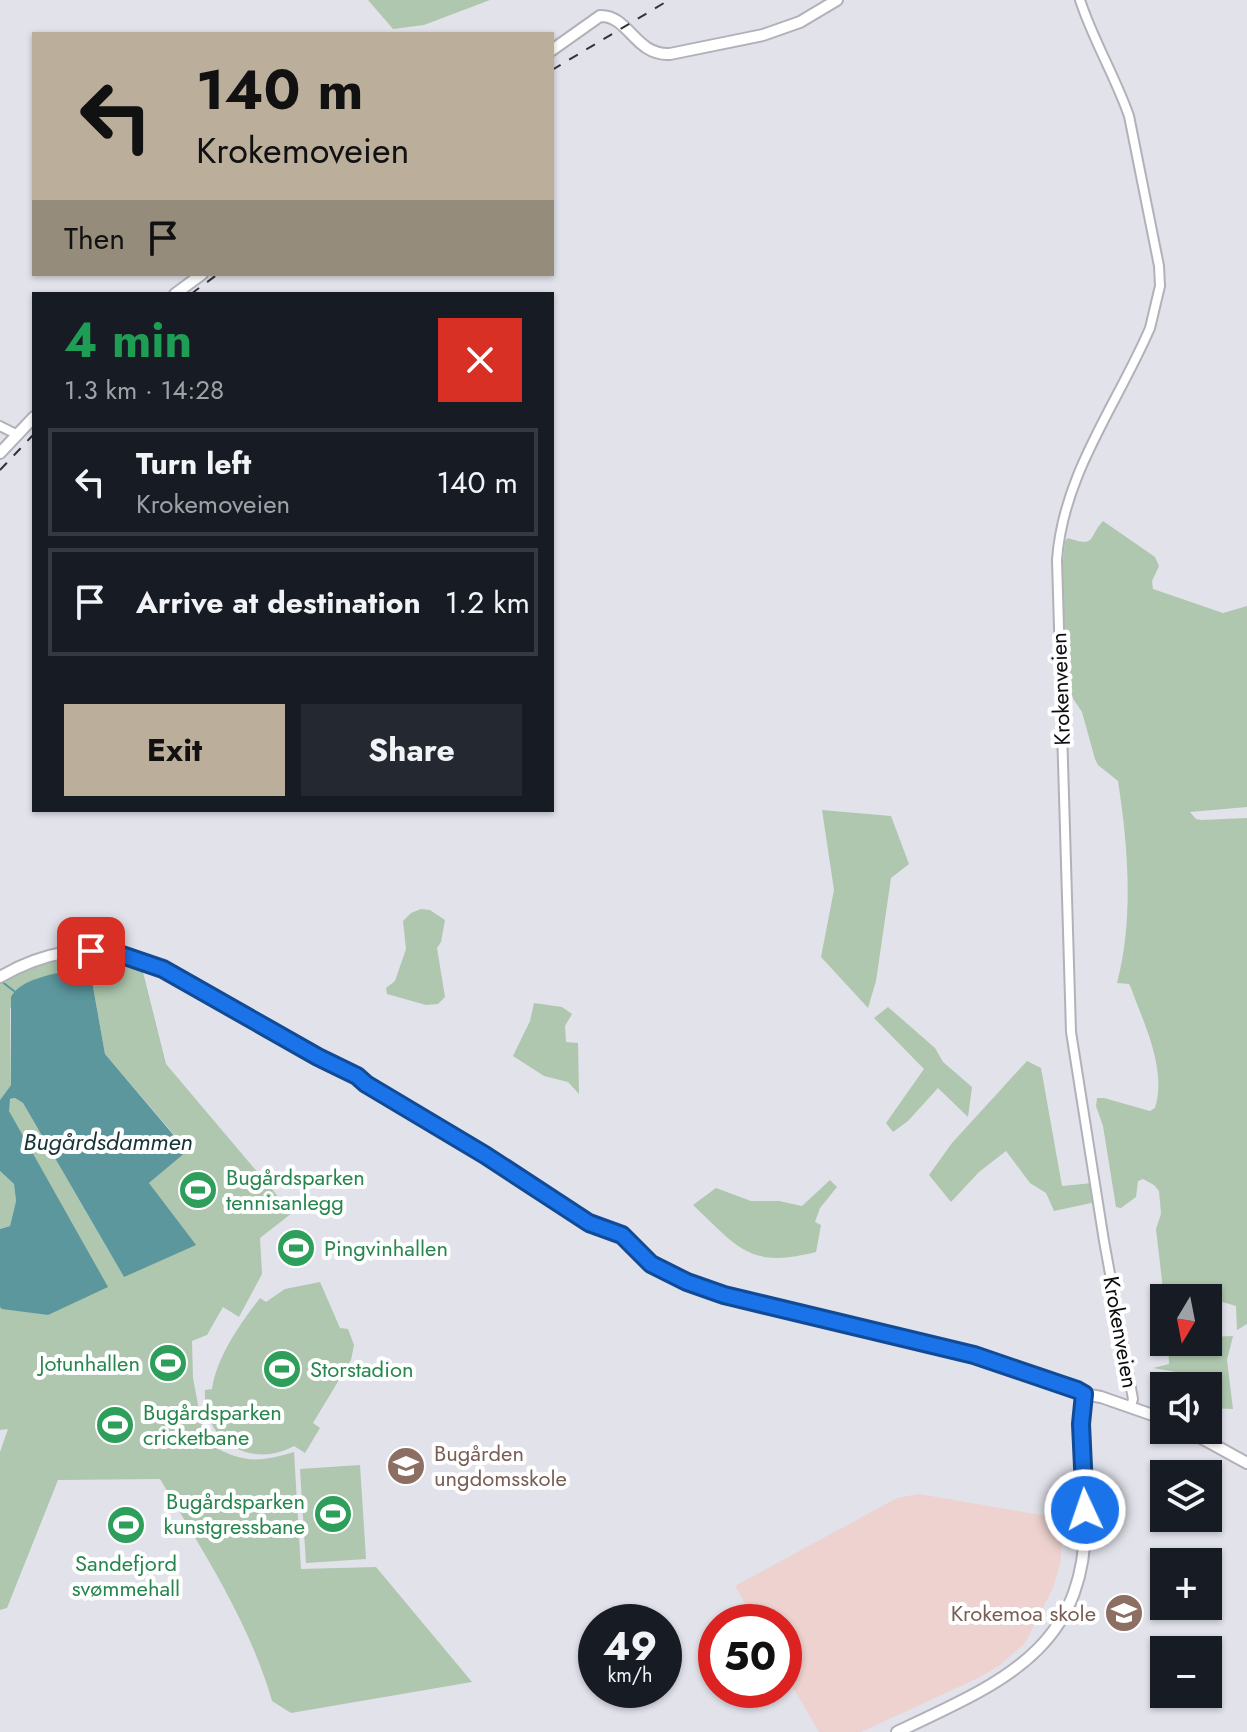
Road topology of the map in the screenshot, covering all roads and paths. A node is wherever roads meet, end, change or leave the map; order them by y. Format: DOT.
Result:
graph roads {
  1 [pos="837,0"];
  2 [pos="1080,0"];
  3 [pos="554,49"];
  4 [pos="199,276"];
  5 [pos="178,292"];
  6 [pos="32,419"];
  7 [pos="0,426"];
  8 [pos="16,434"];
  9 [pos="0,453"];
  10 [pos="0,977"];
  11 [pos="1084,1394"];
  12 [pos="1131,1406"];
  13 [pos="1150,1413"];
  14 [pos="1212,1444"];
  15 [pos="1247,1463"];
  16 [pos="897,1732"];
  1 -- 3 [label="main road"];
  2 -- 12 [label="street, Krokenveien"];
  4 -- 5 [label="main road"];
  6 -- 8 [label="main road"];
  7 -- 8 [label="street"];
  8 -- 9 [label="main road"];
  10 -- 11 [label="main road"];
  11 -- 12 [label="main road"];
  11 -- 16 [label="main road"];
  12 -- 13 [label="main road"];
  14 -- 15 [label="main road"];
}
